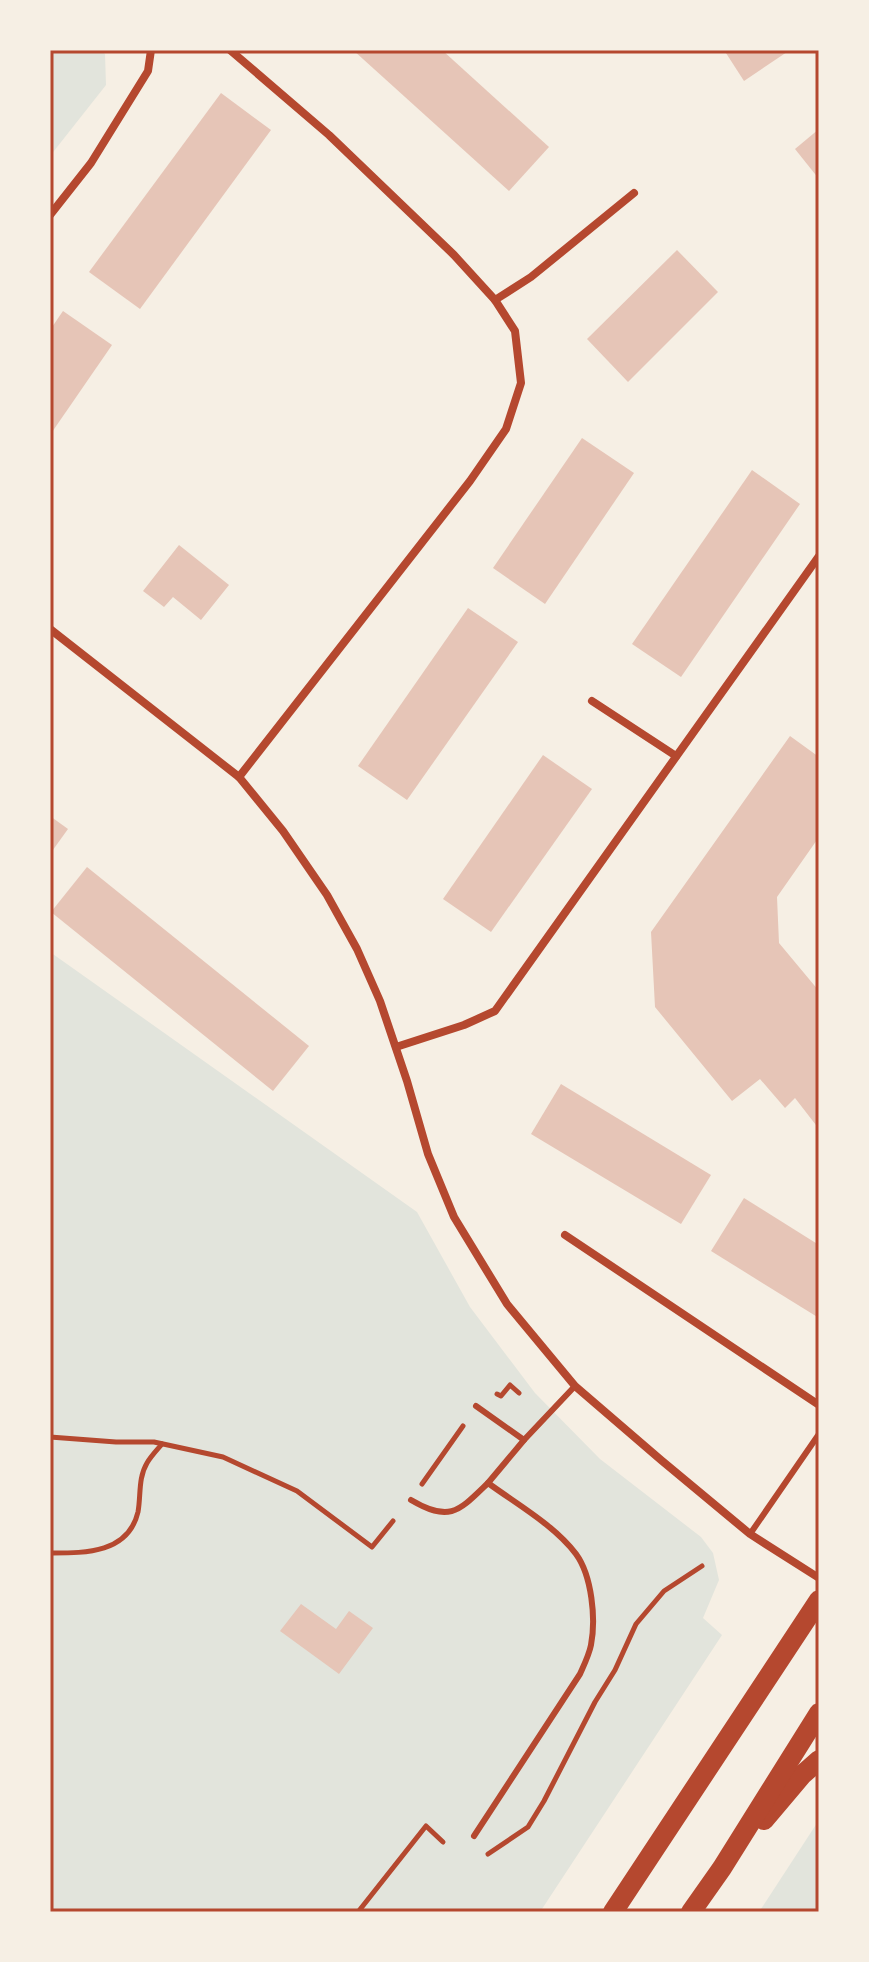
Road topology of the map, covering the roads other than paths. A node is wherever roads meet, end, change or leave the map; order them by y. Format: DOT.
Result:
graph roads {
  1 [pos="151,50"];
  2 [pos="230,50"];
  3 [pos="634,193"];
  4 [pos="50,215"];
  5 [pos="495,300"];
  6 [pos="819,556"];
  7 [pos="50,629"];
  8 [pos="592,701"];
  9 [pos="676,756"];
  10 [pos="239,777"];
  11 [pos="396,1047"];
  12 [pos="565,1235"];
  13 [pos="575,1386"];
  14 [pos="819,1405"];
  15 [pos="476,1406"];
  16 [pos="819,1434"];
  17 [pos="524,1440"];
  18 [pos="488,1483"];
  19 [pos="411,1500"];
  20 [pos="750,1534"];
  21 [pos="819,1578"];
  22 [pos="819,1600"];
  23 [pos="819,1713"];
  24 [pos="819,1760"];
  25 [pos="474,1836"];
  26 [pos="722,1868"];
  27 [pos="613,1912"];
  28 [pos="691,1912"];
  1 -- 4 [label="street"];
  2 -- 5 [label="street"];
  3 -- 5 [label="street"];
  5 -- 10 [label="street"];
  6 -- 9 [label="street"];
  7 -- 10 [label="street"];
  8 -- 9 [label="street"];
  9 -- 11 [label="street"];
  10 -- 11 [label="street"];
  11 -- 13 [label="street"];
  12 -- 14 [label="street"];
  13 -- 17 [label="lane"];
  13 -- 20 [label="street"];
  15 -- 17 [label="lane"];
  16 -- 20 [label="lane"];
  17 -- 18 [label="lane"];
  18 -- 19 [label="lane"];
  18 -- 25 [label="lane"];
  20 -- 21 [label="street"];
  22 -- 27 [label="main road"];
  23 -- 26 [label="main road"];
  24 -- 26 [label="main road"];
  26 -- 28 [label="main road"];
}
